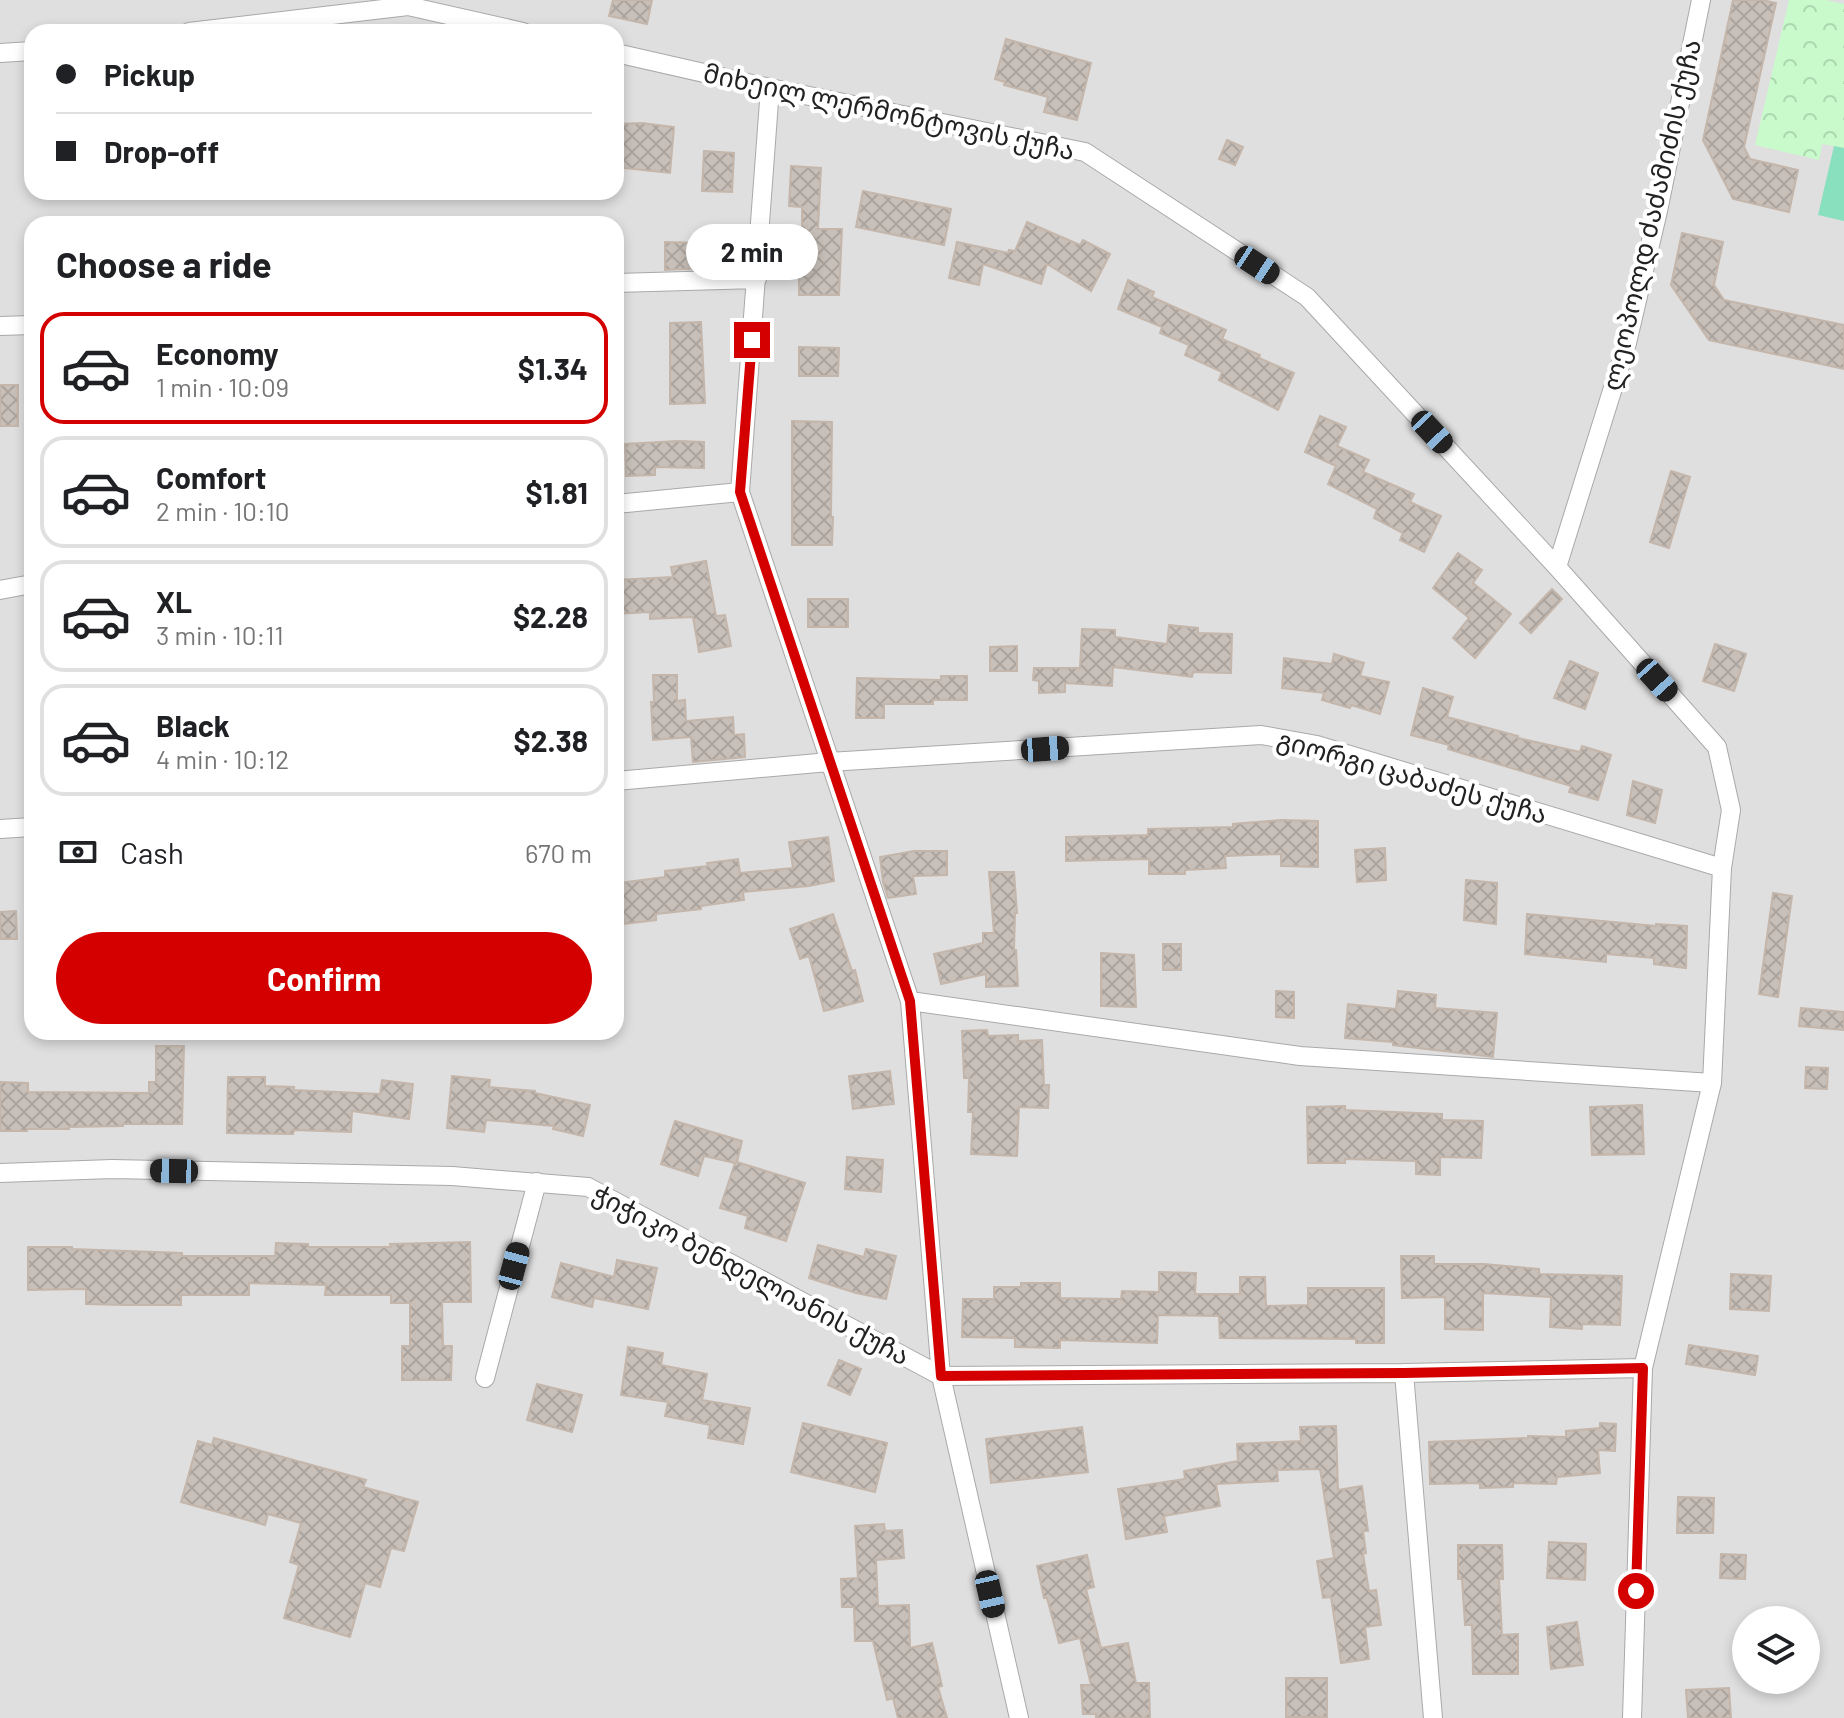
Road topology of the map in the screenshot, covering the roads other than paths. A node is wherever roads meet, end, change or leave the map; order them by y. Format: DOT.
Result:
graph roads {
  1 [pos="1701,0"];
  2 [pos="256,24"];
  3 [pos="488,24"];
  4 [pos="24,52"];
  5 [pos="0,53"];
  6 [pos="624,55"];
  7 [pos="770,88"];
  8 [pos="757,279"];
  9 [pos="624,283"];
  10 [pos="24,325"];
  11 [pos="0,326"];
  12 [pos="740,492"];
  13 [pos="624,503"];
  14 [pos="1557,567"];
  15 [pos="24,586"];
  16 [pos="0,590"];
  17 [pos="829,762"];
  18 [pos="624,780"];
  19 [pos="24,828"];
  20 [pos="0,829"];
  21 [pos="1722,868"];
  22 [pos="910,1001"];
  23 [pos="1712,1083"];
  24 [pos="0,1173"];
  25 [pos="537,1182"];
  26 [pos="1643,1368"];
  27 [pos="1404,1373"];
  28 [pos="941,1376"];
  29 [pos="485,1378"];
  30 [pos="1019,1718"];
  31 [pos="1433,1718"];
  32 [pos="1632,1718"];
  1 -- 14 [label="street, ლეოპოლდ ძაძამიძის ქუჩა"];
  2 -- 3 [label="street"];
  4 -- 5 [label="street"];
  6 -- 7 [label="street, მიხეილ ლერმონტოვის ქუჩა"];
  7 -- 8 [label="street"];
  7 -- 14 [label="street, მიხეილ ლერმონტოვის ქუჩა"];
  8 -- 9 [label="street"];
  8 -- 12 [label="street"];
  10 -- 11 [label="street"];
  12 -- 13 [label="street"];
  12 -- 17 [label="street"];
  14 -- 21 [label="street, მიხეილ ლერმონტოვის ქუჩა"];
  15 -- 16 [label="street"];
  17 -- 18 [label="street, გიორგი ცაბაძეს ქუჩა"];
  17 -- 21 [label="street, გიორგი ცაბაძეს ქუჩა"];
  17 -- 22 [label="street"];
  19 -- 20 [label="street"];
  21 -- 23 [label="street, მიხეილ ლერმონტოვის ქუჩა"];
  22 -- 23 [label="street"];
  22 -- 28 [label="street"];
  23 -- 26 [label="street, მიხეილ ლერმონტოვის ქუჩა"];
  24 -- 25 [label="street, ჭიჭიკო ბენდელიანის ქუჩა"];
  25 -- 28 [label="street, ჭიჭიკო ბენდელიანის ქუჩა"];
  25 -- 29 [label="street"];
  26 -- 27 [label="street, ჭიჭიკო ბენდელიანის ქუჩა"];
  26 -- 32 [label="street, მიხეილ ლერმონტოვის ქუჩა"];
  27 -- 28 [label="street, ჭიჭიკო ბენდელიანის ქუჩა"];
  27 -- 31 [label="street"];
  28 -- 30 [label="street"];
}
